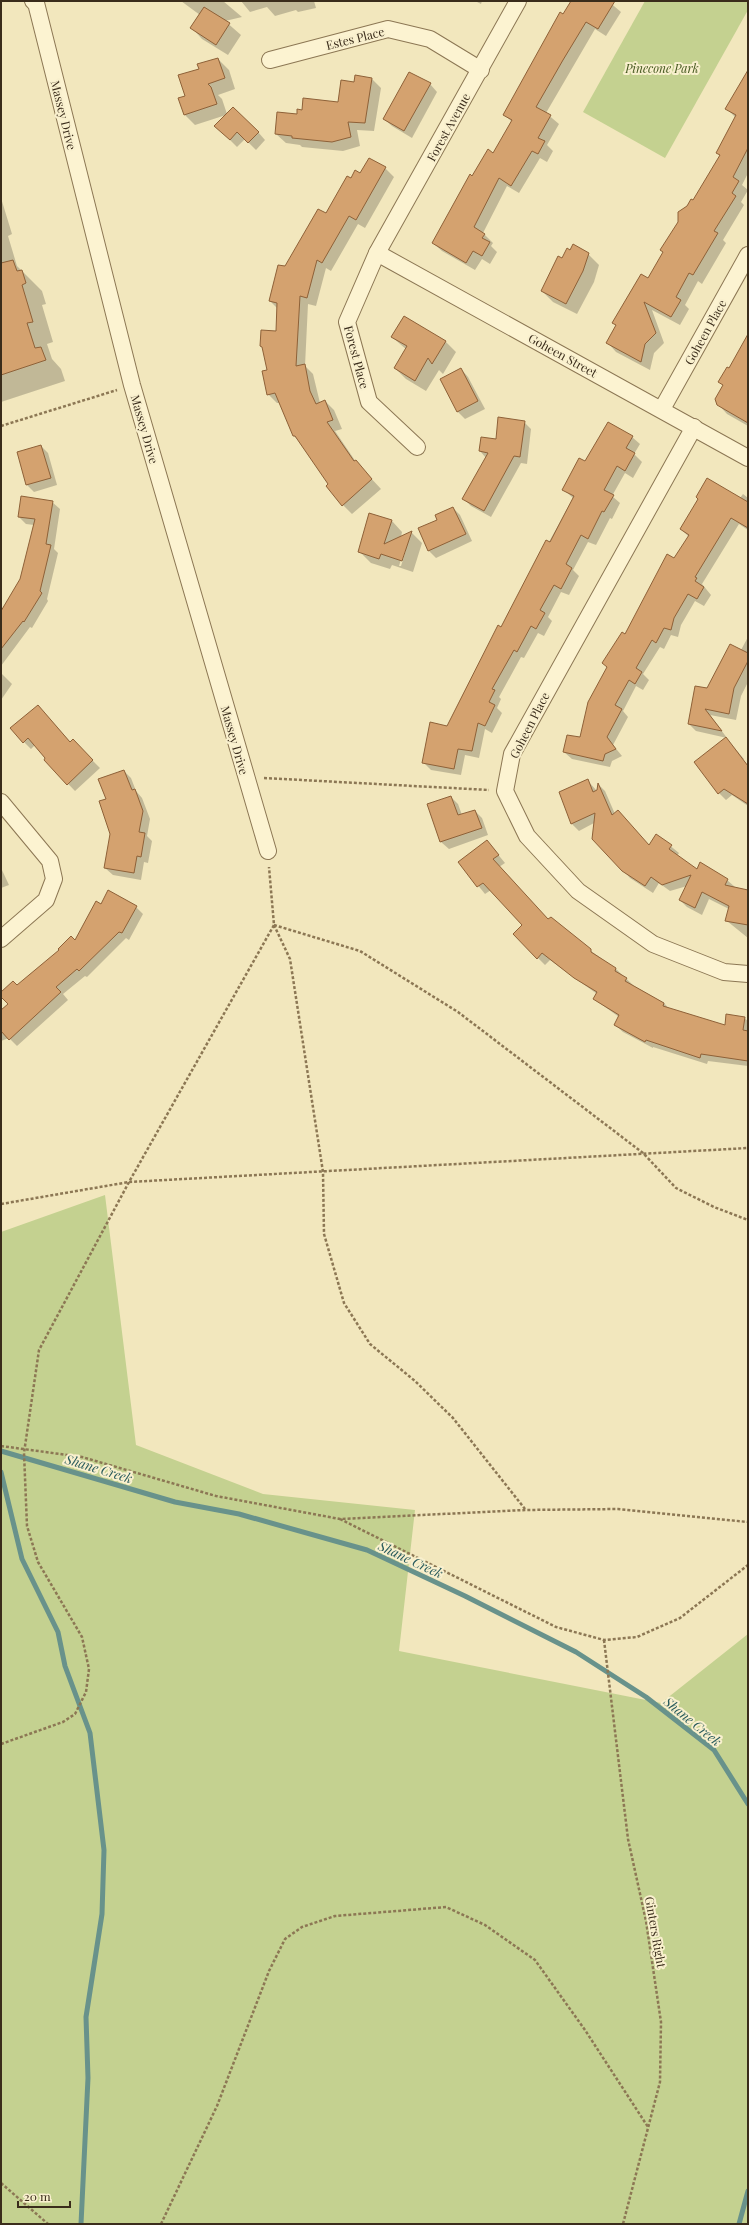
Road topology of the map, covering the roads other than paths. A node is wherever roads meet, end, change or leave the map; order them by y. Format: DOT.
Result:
graph roads {
  1 [pos="518,1"];
  2 [pos="36,2"];
  3 [pos="270,60"];
  4 [pos="481,70"];
  5 [pos="378,253"];
  6 [pos="748,255"];
  7 [pos="662,409"];
  8 [pos="694,427"];
  9 [pos="417,447"];
  10 [pos="748,458"];
  11 [pos="1,802"];
  12 [pos="268,851"];
  13 [pos="1,938"];
  14 [pos="748,974"];
  1 -- 4 [label="street, Forest Avenue"];
  2 -- 12 [label="street, Massey Drive"];
  3 -- 4 [label="street, Estes Place"];
  4 -- 5 [label="street, Forest Avenue"];
  5 -- 7 [label="street, Goheen Street"];
  5 -- 9 [label="street, Forest Place"];
  6 -- 7 [label="street, Goheen Place"];
  7 -- 8 [label="street, Goheen Street"];
  8 -- 10 [label="street, Goheen Street"];
  8 -- 14 [label="street, Goheen Place"];
  11 -- 13 [label="street"];
}
